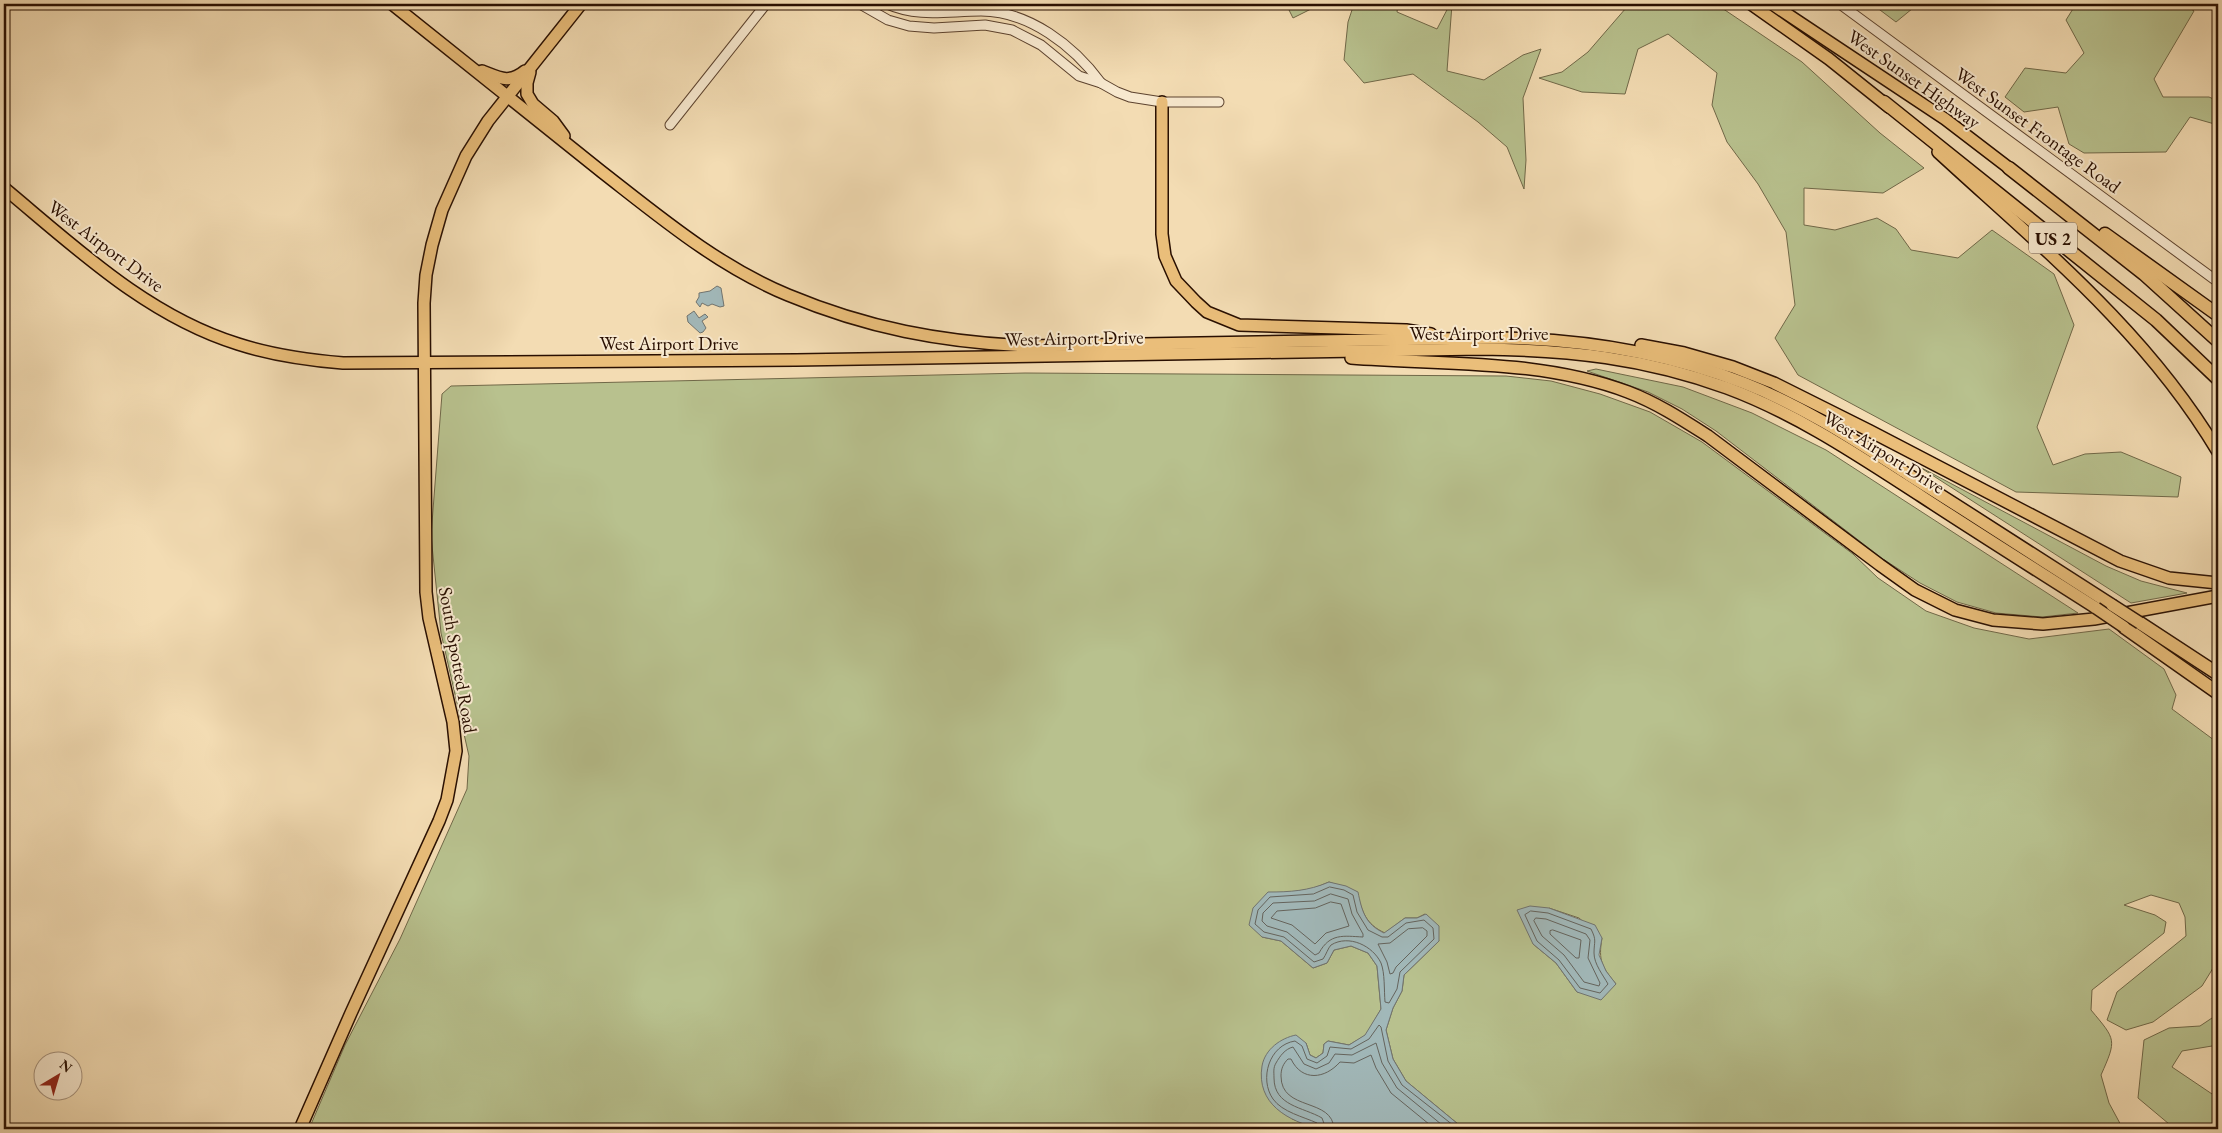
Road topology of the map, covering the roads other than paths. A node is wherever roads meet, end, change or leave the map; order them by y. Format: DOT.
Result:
graph roads {
  1 [pos="392,4"];
  2 [pos="581,4"];
  3 [pos="766,4"];
  4 [pos="860,4"];
  5 [pos="887,4"];
  6 [pos="1751,4"];
  7 [pos="1772,4"];
  8 [pos="1840,4"];
  9 [pos="905,10"];
  10 [pos="1017,17"];
  11 [pos="900,24"];
  12 [pos="1012,30"];
  13 [pos="532,65"];
  14 [pos="470,66"];
  15 [pos="1101,83"];
  16 [pos="508,96"];
  17 [pos="1162,102"];
  18 [pos="1219,102"];
  19 [pos="1884,102"];
  20 [pos="670,125"];
  21 [pos="573,149"];
  22 [pos="2009,168"];
  23 [pos="4,188"];
  24 [pos="2218,282"];
  25 [pos="2218,315"];
  26 [pos="1470,339"];
  27 [pos="1555,340"];
  28 [pos="2218,341"];
  29 [pos="1285,352"];
  30 [pos="423,361"];
  31 [pos="2218,379"];
  32 [pos="2218,452"];
  33 [pos="2218,584"];
  34 [pos="2218,596"];
  35 [pos="2140,623"];
  36 [pos="2124,627"];
  37 [pos="2218,674"];
  38 [pos="2218,693"];
  39 [pos="300,1129"];
  1 -- 14 [label="main road, West Airport Drive"];
  2 -- 13 [label="main road, South Spotted Road"];
  3 -- 20 [label="street"];
  4 -- 11 [label="street"];
  5 -- 9 [label="street"];
  6 -- 19 [label="main road, West Sunset Highway / US 2"];
  7 -- 22 [label="main road, West Sunset Highway / US 2"];
  8 -- 24 [label="street, West Sunset Frontage Road"];
  9 -- 10 [label="street"];
  9 -- 11 [label="street"];
  10 -- 12 [label="street"];
  10 -- 15 [label="street"];
  11 -- 12 [label="street"];
  12 -- 15 [label="street"];
  13 -- 14 [label="main road"];
  13 -- 16 [label="main road, South Spotted Road"];
  13 -- 21 [label="main road"];
  14 -- 16 [label="main road, West Airport Drive"];
  15 -- 17 [label="street"];
  16 -- 21 [label="main road, West Airport Drive"];
  16 -- 30 [label="main road, South Spotted Road"];
  17 -- 18 [label="street"];
  17 -- 26 [label="main road"];
  19 -- 31 [label="highway, US 2"];
  19 -- 32 [label="main road, West Sunset Highway"];
  21 -- 26 [label="main road, West Airport Drive"];
  22 -- 25 [label="highway"];
  22 -- 28 [label="highway, US 2"];
  23 -- 30 [label="main road, West Airport Drive"];
  26 -- 27 [label="main road, West Airport Drive"];
  27 -- 33 [label="main road"];
  27 -- 35 [label="main road, West Airport Drive, bridge"];
  29 -- 30 [label="main road, West Airport Drive"];
  29 -- 34 [label="main road"];
  29 -- 36 [label="main road, West Airport Drive, bridge"];
  30 -- 39 [label="main road, South Spotted Road"];
  35 -- 37 [label="highway"];
  36 -- 38 [label="highway"];
}
